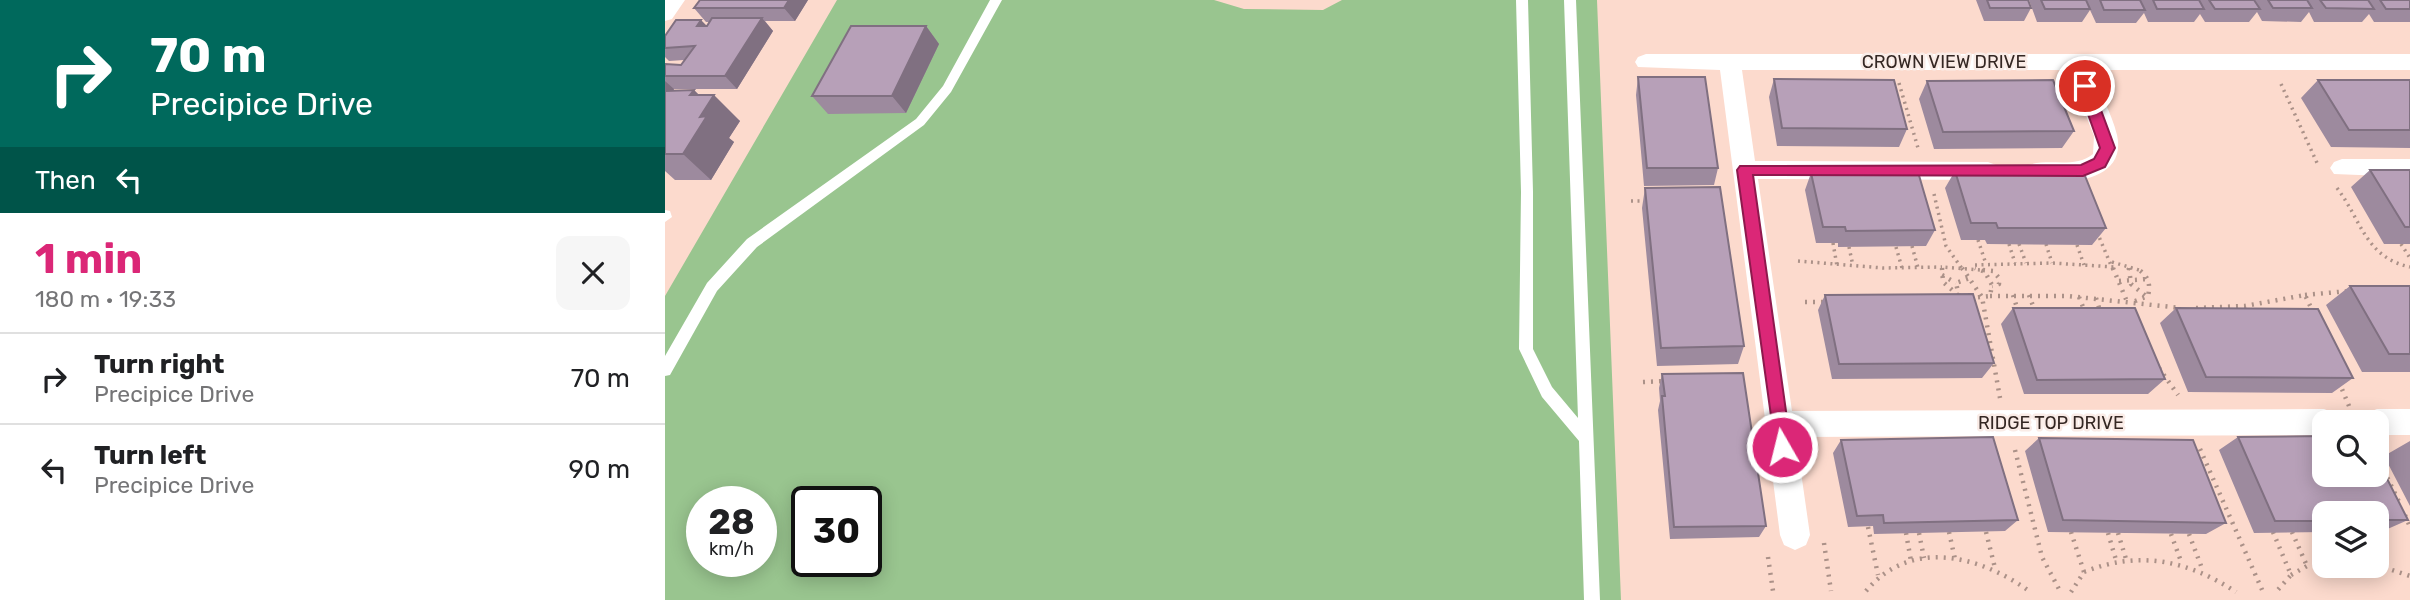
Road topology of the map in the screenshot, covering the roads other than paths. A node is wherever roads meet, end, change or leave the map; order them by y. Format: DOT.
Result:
graph roads {
  1 [pos="675,0"];
  2 [pos="996,0"];
  3 [pos="1522,0"];
  4 [pos="1570,0"];
  5 [pos="665,14"];
  6 [pos="2075,61"];
  7 [pos="1646,62"];
  8 [pos="1730,62"];
  9 [pos="2410,62"];
  10 [pos="2342,168"];
  11 [pos="2410,168"];
  12 [pos="1745,170"];
  13 [pos="665,370"];
  14 [pos="2312,422"];
  15 [pos="2389,422"];
  16 [pos="2410,422"];
  17 [pos="1779,424"];
  18 [pos="1586,439"];
  19 [pos="1795,535"];
  20 [pos="1592,600"];
  1 -- 5 [label="street"];
  2 -- 13 [label="lane"];
  3 -- 18 [label="lane"];
  4 -- 18 [label="lane"];
  6 -- 8 [label="street, CROWN VIEW DRIVE"];
  6 -- 9 [label="street, CROWN VIEW DRIVE"];
  6 -- 12 [label="street"];
  7 -- 8 [label="street, CROWN VIEW DRIVE"];
  8 -- 12 [label="street"];
  10 -- 11 [label="street"];
  12 -- 17 [label="street"];
  14 -- 17 [label="street, RIDGE TOP DRIVE"];
  15 -- 16 [label="street"];
  17 -- 19 [label="street"];
  18 -- 20 [label="lane"];
}
